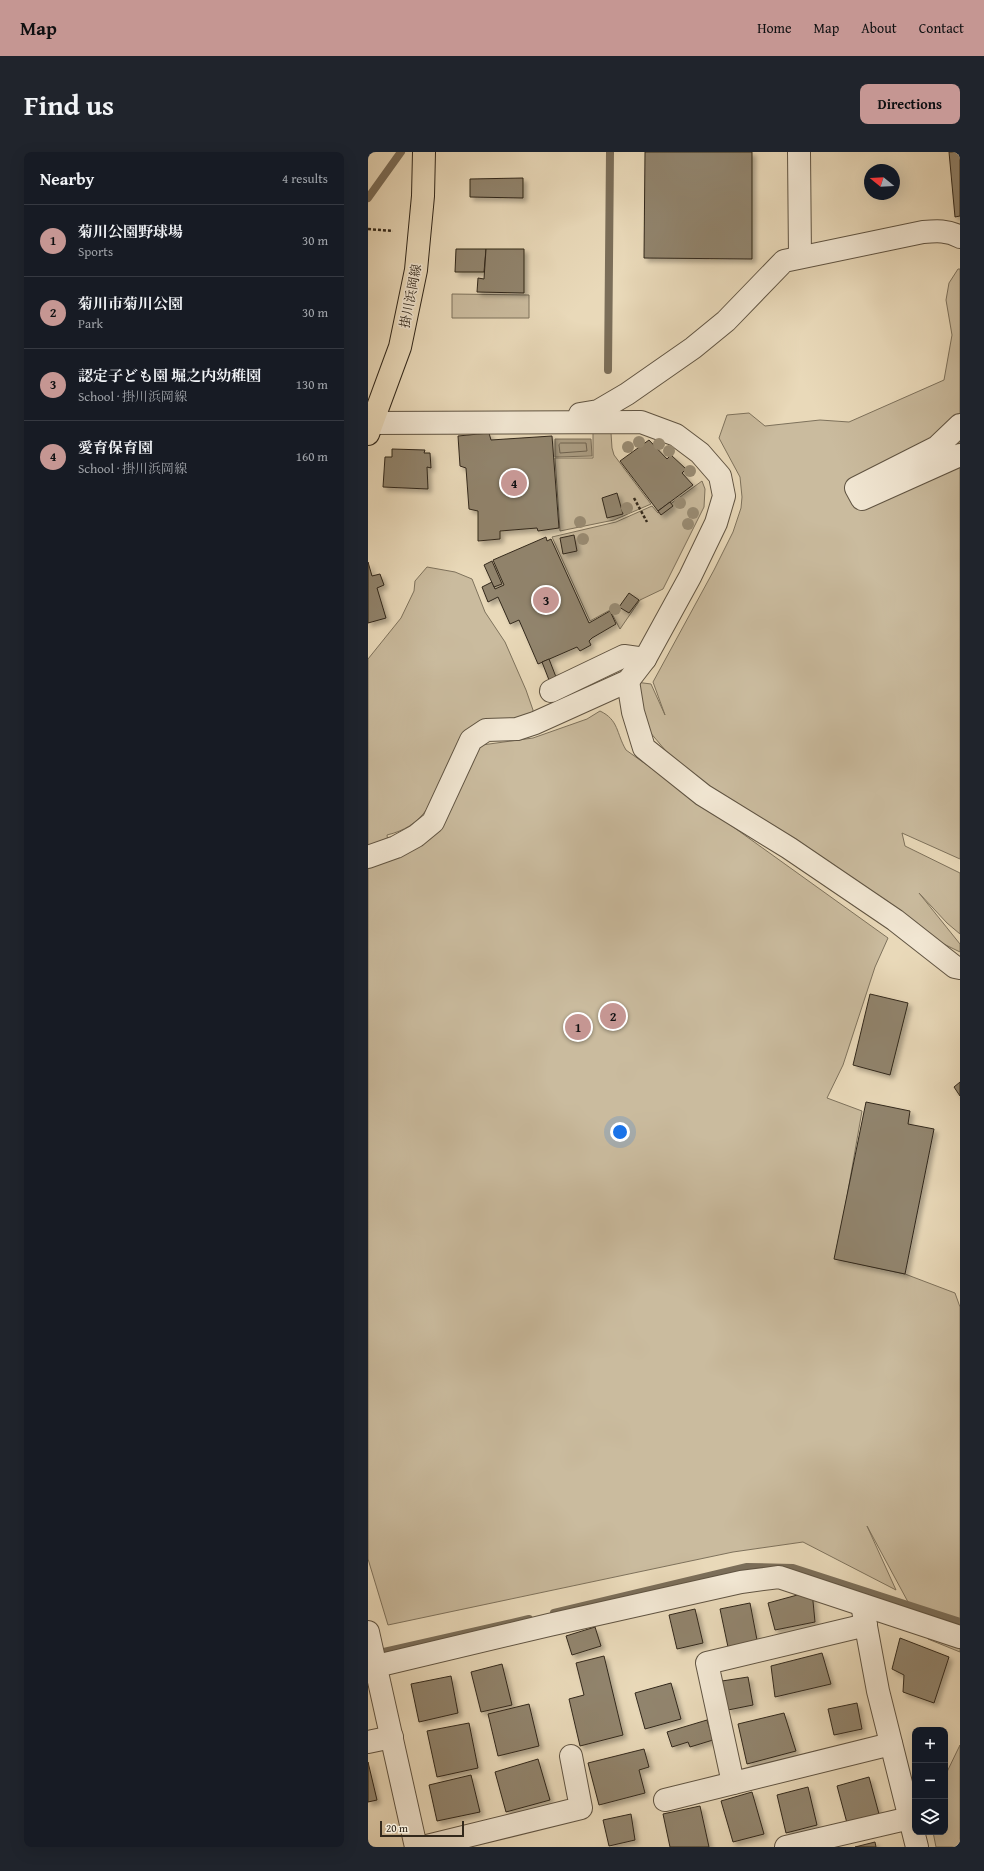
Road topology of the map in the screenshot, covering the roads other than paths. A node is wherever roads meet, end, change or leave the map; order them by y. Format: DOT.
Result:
graph roads {
  1 [pos="424,152"];
  2 [pos="800,152"];
  3 [pos="960,237"];
  4 [pos="800,257"];
  5 [pos="541,421"];
  6 [pos="960,425"];
  7 [pos="369,426"];
  8 [pos="960,455"];
  9 [pos="645,659"];
  10 [pos="628,681"];
  11 [pos="551,691"];
  12 [pos="368,857"];
  13 [pos="960,968"];
  14 [pos="862,1604"];
  15 [pos="866,1625"];
  16 [pos="960,1637"];
  17 [pos="372,1655"];
  18 [pos="392,1737"];
  19 [pos="368,1742"];
  20 [pos="891,1744"];
  21 [pos="571,1756"];
  22 [pos="733,1783"];
  23 [pos="665,1800"];
  24 [pos="910,1818"];
  25 [pos="416,1847"];
  26 [pos="422,1847"];
  27 [pos="786,1847"];
  28 [pos="917,1847"];
  1 -- 7 [label="main road, 掛川浜岡線"];
  2 -- 4 [label="street"];
  3 -- 4 [label="street"];
  4 -- 5 [label="street"];
  5 -- 7 [label="street"];
  5 -- 9 [label="street"];
  6 -- 8 [label="street"];
  9 -- 10 [label="street"];
  9 -- 11 [label="street"];
  10 -- 12 [label="street"];
  10 -- 13 [label="street"];
  14 -- 15 [label="street"];
  14 -- 16 [label="street"];
  14 -- 17 [label="street"];
  15 -- 20 [label="street"];
  15 -- 22 [label="street"];
  17 -- 18 [label="street"];
  18 -- 19 [label="street"];
  18 -- 25 [label="street"];
  20 -- 22 [label="street"];
  20 -- 24 [label="street"];
  21 -- 26 [label="street"];
  22 -- 23 [label="street"];
  24 -- 27 [label="street"];
  24 -- 28 [label="street"];
}
